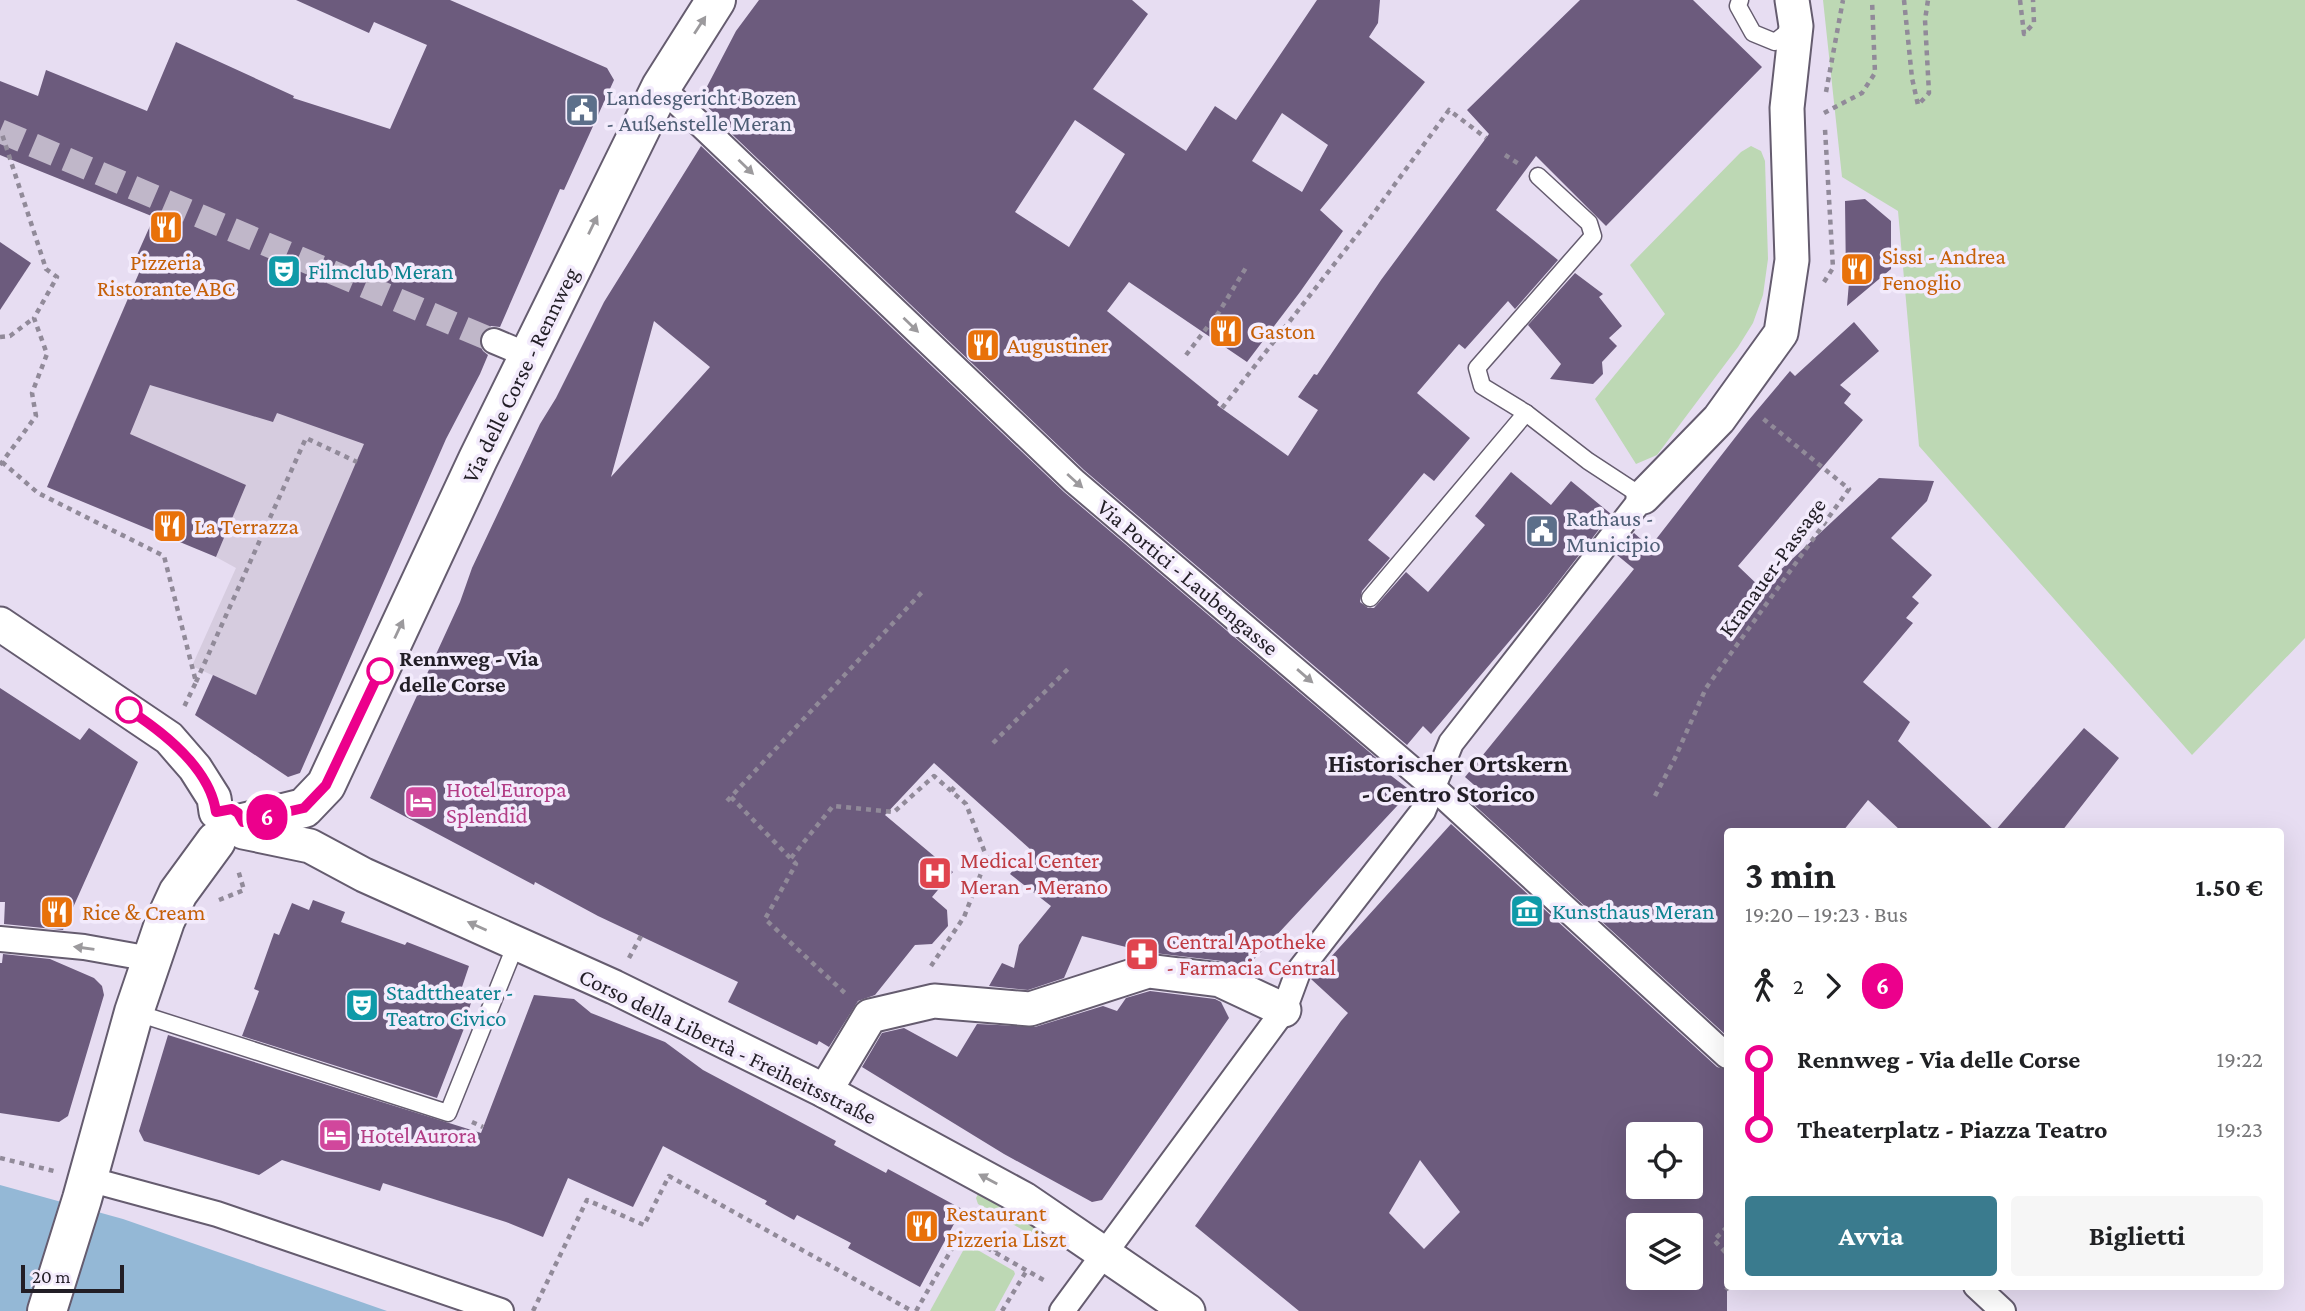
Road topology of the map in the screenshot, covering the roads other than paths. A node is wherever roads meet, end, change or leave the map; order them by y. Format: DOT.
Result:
graph roads {
  1 [pos="716,0"];
  2 [pos="1740,0"];
  3 [pos="1794,13"];
  4 [pos="661,86"];
  5 [pos="1538,176"];
  6 [pos="494,341"];
  7 [pos="530,356"];
  8 [pos="1526,413"];
  9 [pos="1643,497"];
  10 [pos="1370,598"];
  11 [pos="0,624"];
  12 [pos="1433,787"];
  13 [pos="230,827"];
  14 [pos="0,939"];
  15 [pos="516,944"];
  16 [pos="151,959"];
  17 [pos="1284,1010"];
  18 [pos="134,1012"];
  19 [pos="1724,1053"];
  20 [pos="825,1091"];
  21 [pos="85,1189"];
  22 [pos="1106,1254"];
  23 [pos="1980,1290"];
  24 [pos="47,1311"];
  25 [pos="501,1311"];
  26 [pos="1062,1311"];
  27 [pos="1188,1311"];
  28 [pos="2003,1311"];
  4 -- 1 [label="main road, Via delle Corse - Rennweg, one-way"];
  2 -- 3 [label="lane"];
  3 -- 9 [label="street"];
  7 -- 4 [label="main road, Via delle Corse - Rennweg, one-way"];
  4 -- 12 [label="street, Via Portici - Laubengasse, one-way"];
  5 -- 8 [label="lane"];
  6 -- 7 [label="street"];
  13 -- 7 [label="main road, Via delle Corse - Rennweg, one-way"];
  8 -- 9 [label="lane"];
  8 -- 10 [label="lane"];
  9 -- 12 [label="street"];
  11 -- 13 [label="street"];
  12 -- 17 [label="street"];
  12 -- 19 [label="street, Via Portici - Laubengasse"];
  15 -- 13 [label="street, Corso della Libertà - Freiheitsstraße, one-way"];
  13 -- 16 [label="main road"];
  16 -- 14 [label="street, one-way"];
  15 -- 18 [label="lane"];
  15 -- 20 [label="street, Corso della Libertà - Freiheitsstraße"];
  16 -- 18 [label="main road"];
  17 -- 20 [label="street"];
  17 -- 22 [label="street"];
  18 -- 21 [label="main road"];
  22 -- 20 [label="street, Corso della Libertà - Freiheitsstraße, one-way"];
  21 -- 24 [label="main road"];
  21 -- 25 [label="street"];
  22 -- 26 [label="street"];
  22 -- 27 [label="street, Corso della Libertà - Freiheitsstraße"];
  23 -- 28 [label="street"];
}
